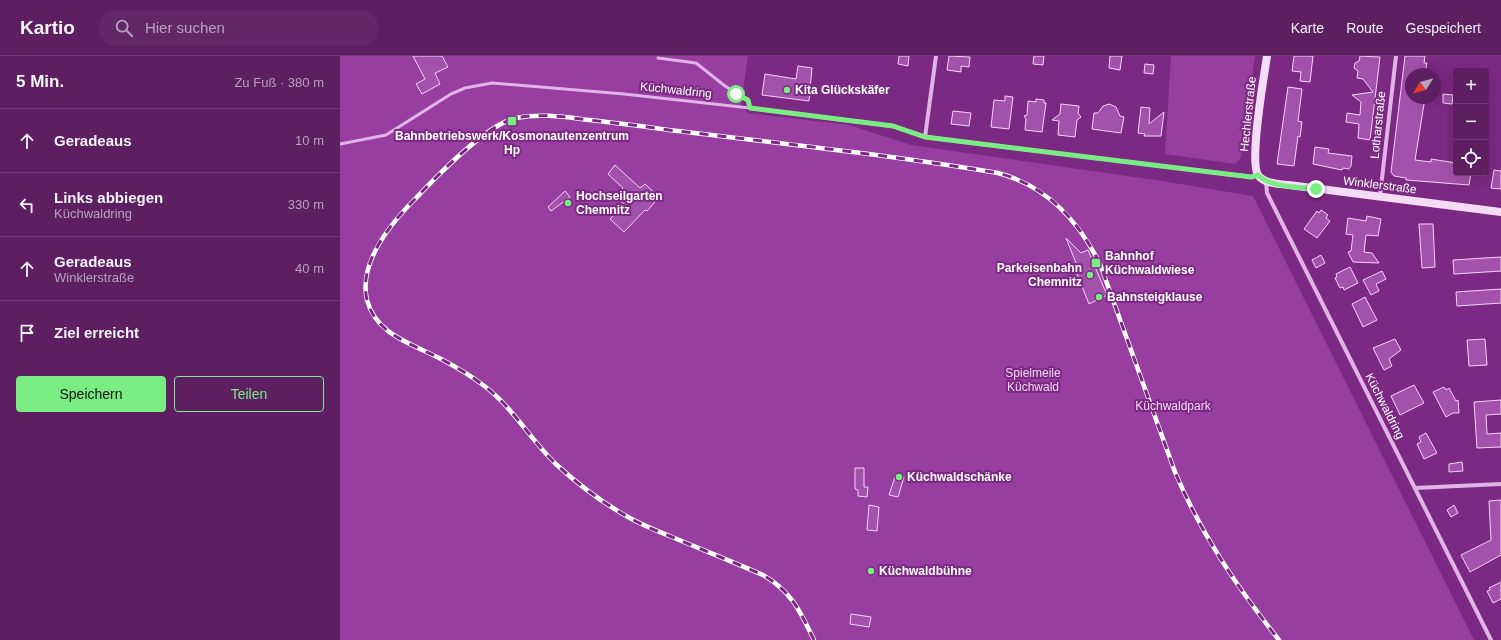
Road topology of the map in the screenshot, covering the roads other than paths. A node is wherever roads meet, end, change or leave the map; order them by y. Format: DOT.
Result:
graph roads {
  1 [pos="936,56"];
  2 [pos="1267,56"];
  3 [pos="1396,56"];
  4 [pos="658,58"];
  5 [pos="750,108"];
  6 [pos="925,137"];
  7 [pos="340,144"];
  8 [pos="1258,175"];
  9 [pos="1266,180"];
  10 [pos="1380,196"];
  11 [pos="1501,212"];
  12 [pos="1501,484"];
  13 [pos="1415,488"];
  14 [pos="1491,640"];
  1 -- 6 [label="street"];
  2 -- 8 [label="main road, Hechlerstraße"];
  3 -- 10 [label="street, Lotharstraße"];
  4 -- 5 [label="lane"];
  5 -- 6 [label="street, Küchwaldring"];
  5 -- 7 [label="lane, Küchwaldring"];
  6 -- 8 [label="street, Küchwaldring"];
  8 -- 9 [label="main road, Winklerstraße"];
  9 -- 10 [label="main road, Winklerstraße"];
  9 -- 13 [label="street, Küchwaldring"];
  10 -- 11 [label="main road, Winklerstraße"];
  12 -- 13 [label="street"];
  13 -- 14 [label="street, Küchwaldring"];
}
